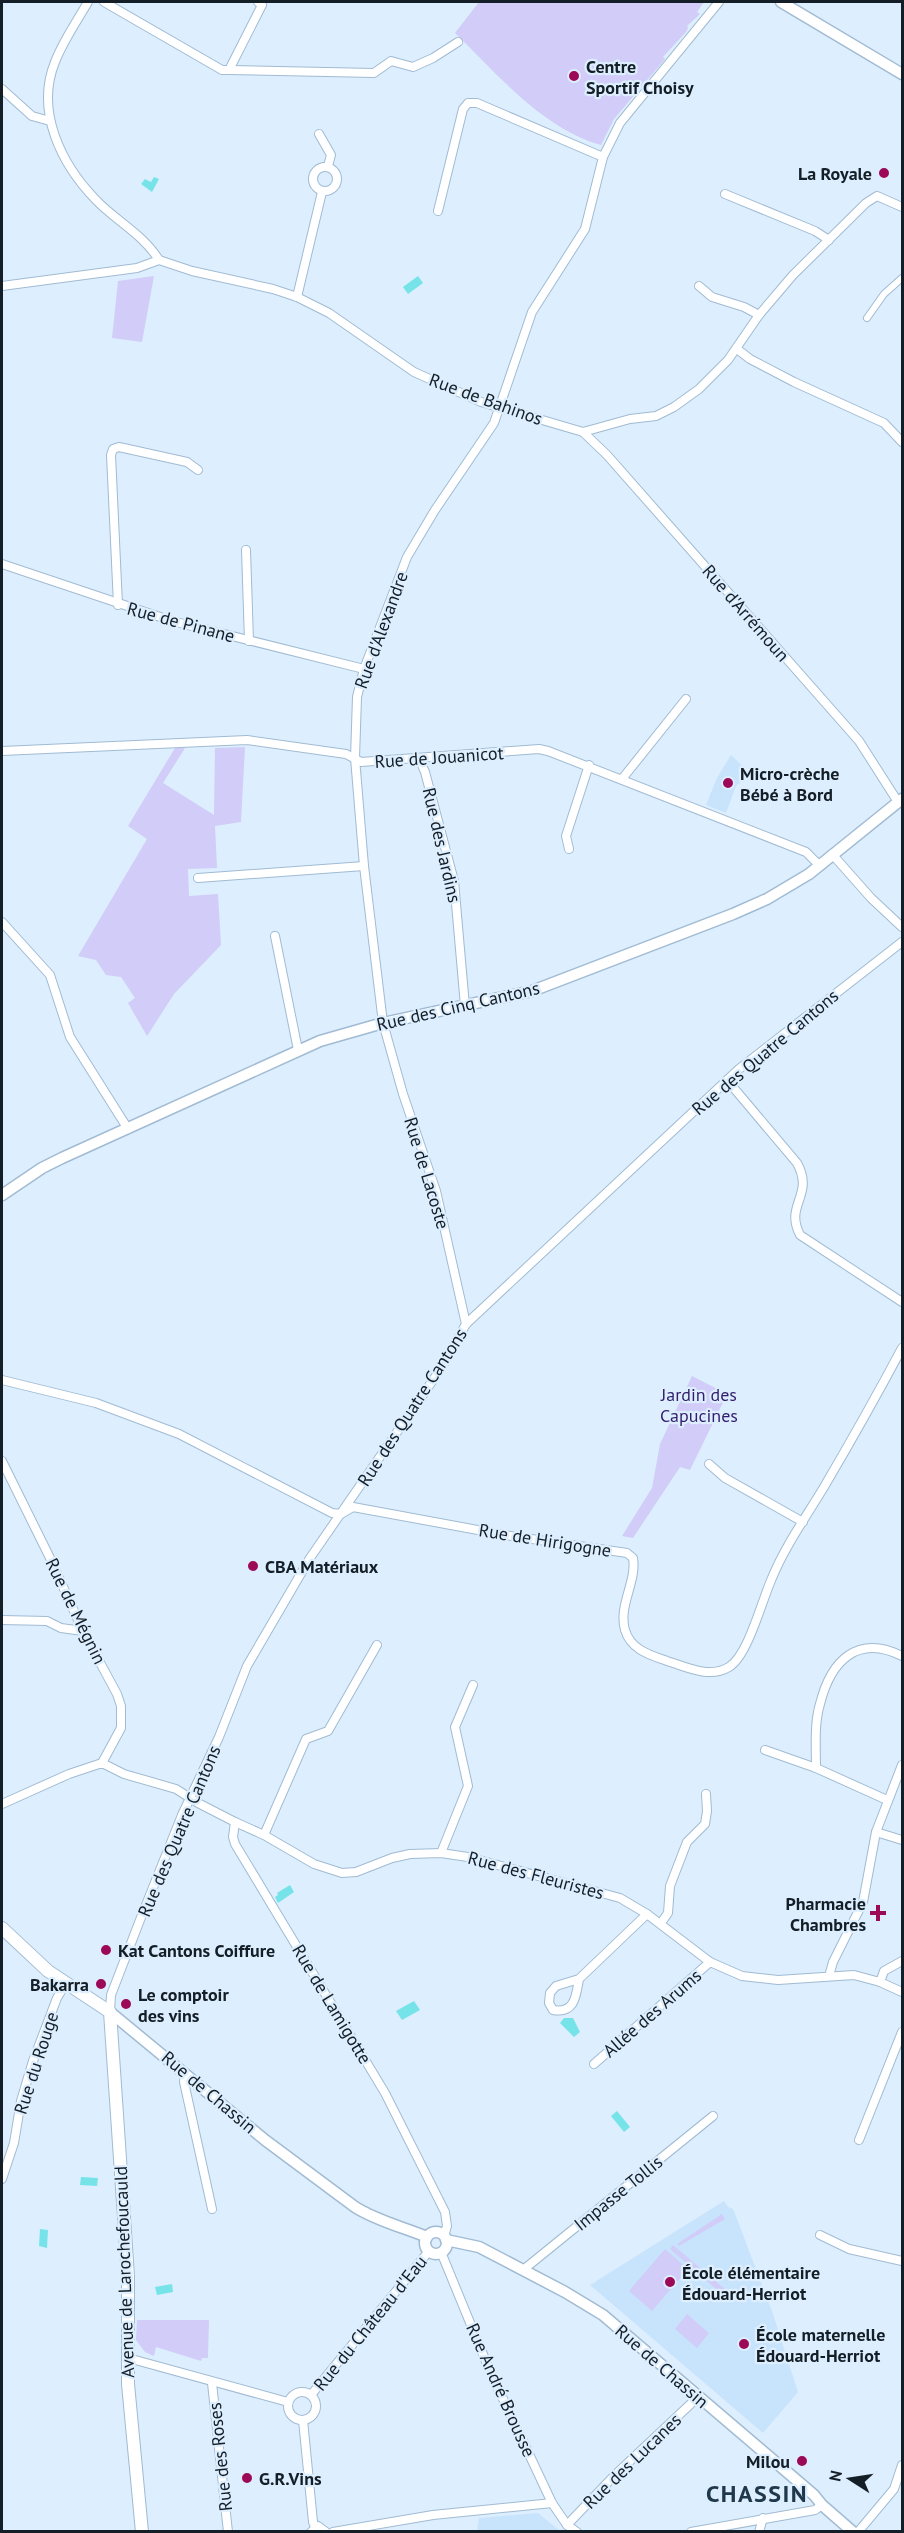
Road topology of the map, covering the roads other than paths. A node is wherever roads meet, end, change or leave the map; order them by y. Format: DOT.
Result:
graph roads {
  1 [pos="88,2"];
  2 [pos="104,2"];
  3 [pos="258,2"];
  4 [pos="719,2"];
  5 [pos="781,2"];
  6 [pos="458,42"];
  7 [pos="229,70"];
  8 [pos="903,74"];
  9 [pos="2,89"];
  10 [pos="50,121"];
  11 [pos="320,134"];
  12 [pos="603,156"];
  13 [pos="328,166"];
  14 [pos="322,192"];
  15 [pos="724,194"];
  16 [pos="903,207"];
  17 [pos="438,211"];
  18 [pos="829,240"];
  19 [pos="159,260"];
  20 [pos="903,278"];
  21 [pos="2,286"];
  22 [pos="699,286"];
  23 [pos="297,297"];
  24 [pos="759,315"];
  25 [pos="867,318"];
  26 [pos="737,349"];
  27 [pos="501,408"];
  28 [pos="583,432"];
  29 [pos="903,442"];
  30 [pos="198,470"];
  31 [pos="246,550"];
  32 [pos="2,564"];
  33 [pos="118,605"];
  34 [pos="249,641"];
  35 [pos="364,669"];
  36 [pos="686,699"];
  37 [pos="2,751"];
  38 [pos="355,758"];
  39 [pos="419,758"];
  40 [pos="589,765"];
  41 [pos="622,779"];
  42 [pos="900,800"];
  43 [pos="569,849"];
  44 [pos="832,854"];
  45 [pos="819,865"];
  46 [pos="364,866"];
  47 [pos="198,878"];
  48 [pos="2,922"];
  49 [pos="903,927"];
  50 [pos="275,936"];
  51 [pos="903,942"];
  52 [pos="465,1006"];
  53 [pos="383,1023"];
  54 [pos="298,1050"];
  55 [pos="727,1080"];
  56 [pos="128,1129"];
  57 [pos="2,1195"];
  58 [pos="903,1302"];
  59 [pos="466,1324"];
  60 [pos="903,1348"];
  61 [pos="2,1380"];
  62 [pos="2,1461"];
  63 [pos="709,1464"];
  64 [pos="341,1514"];
  65 [pos="803,1522"];
  66 [pos="2,1620"];
  67 [pos="83,1631"];
  68 [pos="377,1645"];
  69 [pos="903,1656"];
  70 [pos="473,1685"];
  71 [pos="765,1750"];
  72 [pos="102,1763"];
  73 [pos="903,1765"];
  74 [pos="816,1768"];
  75 [pos="706,1794"];
  76 [pos="189,1798"];
  77 [pos="887,1800"];
  78 [pos="2,1804"];
  79 [pos="235,1822"];
  80 [pos="876,1832"];
  81 [pos="264,1835"];
  82 [pos="903,1840"];
  83 [pos="441,1853"];
  84 [pos="647,1914"];
  85 [pos="661,1923"];
  86 [pos="2,1928"];
  87 [pos="903,1961"];
  88 [pos="710,1962"];
  89 [pos="829,1976"];
  90 [pos="579,1979"];
  91 [pos="880,1982"];
  92 [pos="66,1983"];
  93 [pos="903,1992"];
  94 [pos="111,2012"];
  95 [pos="903,2032"];
  96 [pos="594,2064"];
  97 [pos="185,2072"];
  98 [pos="713,2116"];
  99 [pos="859,2140"];
  100 [pos="2,2179"];
  101 [pos="212,2209"];
  102 [pos="820,2235"];
  103 [pos="427,2237"];
  104 [pos="445,2238"];
  105 [pos="429,2251"];
  106 [pos="441,2252"];
  107 [pos="903,2261"];
  108 [pos="523,2270"];
  109 [pos="128,2358"];
  110 [pos="212,2383"];
  111 [pos="311,2396"];
  112 [pos="698,2397"];
  113 [pos="288,2402"];
  114 [pos="303,2420"];
  115 [pos="903,2464"];
  116 [pos="552,2503"];
  117 [pos="822,2505"];
  118 [pos="762,2518"];
  119 [pos="567,2525"];
  120 [pos="313,2529"];
  121 [pos="142,2532"];
  122 [pos="228,2532"];
  123 [pos="326,2532"];
  124 [pos="333,2532"];
  125 [pos="577,2532"];
  126 [pos="691,2532"];
  127 [pos="759,2532"];
  128 [pos="853,2532"];
  129 [pos="858,2532"];
  1 -- 10 [label="street"];
  2 -- 7 [label="street"];
  3 -- 7 [label="street"];
  4 -- 12 [label="street, Rue d'Alexandre"];
  5 -- 8 [label="street"];
  6 -- 7 [label="street"];
  9 -- 10 [label="street"];
  10 -- 19 [label="street"];
  11 -- 13 [label="street"];
  12 -- 17 [label="street"];
  12 -- 27 [label="street, Rue d'Alexandre"];
  13 -- 14 [label="street"];
  13 -- 14 [label="street"];
  14 -- 23 [label="street"];
  15 -- 18 [label="street"];
  16 -- 18 [label="street"];
  18 -- 24 [label="street"];
  19 -- 21 [label="street"];
  19 -- 23 [label="street, Rue de Bahinos"];
  20 -- 25 [label="street"];
  22 -- 24 [label="street"];
  23 -- 27 [label="street, Rue de Bahinos"];
  24 -- 26 [label="street"];
  26 -- 28 [label="street"];
  26 -- 29 [label="street"];
  27 -- 28 [label="street, Rue de Bahinos"];
  27 -- 35 [label="street, Rue d'Alexandre"];
  28 -- 42 [label="street, Rue d'Arrémoun"];
  30 -- 33 [label="street"];
  31 -- 34 [label="street"];
  32 -- 33 [label="street, Rue de Pinane"];
  33 -- 34 [label="street, Rue de Pinane"];
  34 -- 35 [label="street, Rue de Pinane"];
  35 -- 38 [label="street, Rue d'Alexandre"];
  36 -- 41 [label="street"];
  37 -- 38 [label="street, Rue de Jouanicot"];
  38 -- 39 [label="street, Rue de Jouanicot"];
  38 -- 46 [label="street, Rue d'Alexandre"];
  39 -- 40 [label="street, Rue de Jouanicot"];
  39 -- 52 [label="street, Rue des Jardins"];
  40 -- 41 [label="street, Rue de Jouanicot"];
  40 -- 43 [label="street"];
  41 -- 45 [label="street, Rue de Jouanicot"];
  42 -- 44 [label="street, Rue des Cinq Cantons"];
  44 -- 45 [label="street, Rue des Cinq Cantons"];
  44 -- 49 [label="street"];
  45 -- 52 [label="street, Rue des Cinq Cantons"];
  46 -- 47 [label="street"];
  46 -- 53 [label="street, Rue d'Alexandre"];
  48 -- 56 [label="street"];
  50 -- 54 [label="street"];
  51 -- 55 [label="street, Rue des Quatre Cantons"];
  52 -- 53 [label="street, Rue des Cinq Cantons"];
  53 -- 54 [label="street, Rue des Cinq Cantons"];
  53 -- 59 [label="street, Rue de Lacoste"];
  54 -- 56 [label="street, Rue des Cinq Cantons"];
  55 -- 58 [label="street"];
  55 -- 59 [label="street, Rue des Quatre Cantons"];
  56 -- 57 [label="street, Rue des Cinq Cantons"];
  59 -- 64 [label="street, Rue des Quatre Cantons"];
  60 -- 65 [label="street, Rue de Hirigogne"];
  61 -- 64 [label="street"];
  62 -- 67 [label="street, Rue de Mégnin"];
  63 -- 65 [label="street"];
  64 -- 65 [label="street, Rue de Hirigogne"];
  64 -- 76 [label="street, Rue des Quatre Cantons"];
  66 -- 67 [label="street"];
  67 -- 72 [label="street, Rue de Mégnin"];
  68 -- 81 [label="street"];
  69 -- 74 [label="street"];
  70 -- 83 [label="street"];
  71 -- 74 [label="street"];
  72 -- 76 [label="street"];
  72 -- 78 [label="street"];
  73 -- 77 [label="street"];
  74 -- 77 [label="street"];
  75 -- 85 [label="street"];
  76 -- 79 [label="street"];
  76 -- 94 [label="street, Rue des Quatre Cantons"];
  77 -- 80 [label="street"];
  79 -- 81 [label="street, Rue des Fleuristes"];
  79 -- 104 [label="street, Rue de Lamigotte"];
  80 -- 82 [label="street"];
  80 -- 89 [label="street"];
  81 -- 83 [label="street, Rue des Fleuristes"];
  83 -- 84 [label="street, Rue des Fleuristes"];
  84 -- 85 [label="street, Rue des Fleuristes"];
  84 -- 90 [label="street"];
  85 -- 88 [label="street, Rue des Fleuristes"];
  86 -- 92 [label="main road, Rue de Chassin"];
  87 -- 91 [label="street"];
  88 -- 89 [label="street, Rue des Fleuristes"];
  88 -- 96 [label="street, Allée des Arums"];
  89 -- 91 [label="street, Rue des Fleuristes"];
  91 -- 93 [label="street, Rue des Fleuristes"];
  92 -- 94 [label="main road, Rue de Chassin"];
  92 -- 100 [label="street, Rue du Rouge"];
  94 -- 97 [label="street, Rue de Chassin"];
  94 -- 109 [label="main road, Avenue de Larochefoucauld"];
  95 -- 99 [label="street"];
  97 -- 101 [label="street"];
  97 -- 103 [label="street, Rue de Chassin"];
  98 -- 108 [label="street, Impasse Tollis"];
  102 -- 107 [label="street"];
  103 -- 104 [label="street"];
  103 -- 105 [label="street"];
  104 -- 106 [label="street"];
  104 -- 108 [label="street, Rue de Chassin"];
  105 -- 106 [label="street"];
  105 -- 111 [label="street, Rue du Château d'Eau"];
  106 -- 116 [label="street, Rue André Brousse"];
  108 -- 112 [label="street, Rue de Chassin"];
  109 -- 110 [label="street"];
  109 -- 121 [label="main road, Avenue de Larochefoucauld"];
  110 -- 113 [label="street"];
  110 -- 122 [label="street, Rue des Roses"];
  111 -- 113 [label="street"];
  111 -- 114 [label="street"];
  112 -- 117 [label="street, Rue de Chassin"];
  112 -- 119 [label="street, Rue des Lucanes"];
  113 -- 114 [label="street"];
  114 -- 120 [label="street"];
  115 -- 129 [label="street"];
  116 -- 119 [label="street, Rue André Brousse"];
  116 -- 124 [label="street"];
  117 -- 118 [label="street"];
  117 -- 128 [label="street, Rue de Chassin"];
  118 -- 126 [label="street"];
  118 -- 127 [label="street"];
  119 -- 125 [label="street"];
  120 -- 123 [label="street"];
}
